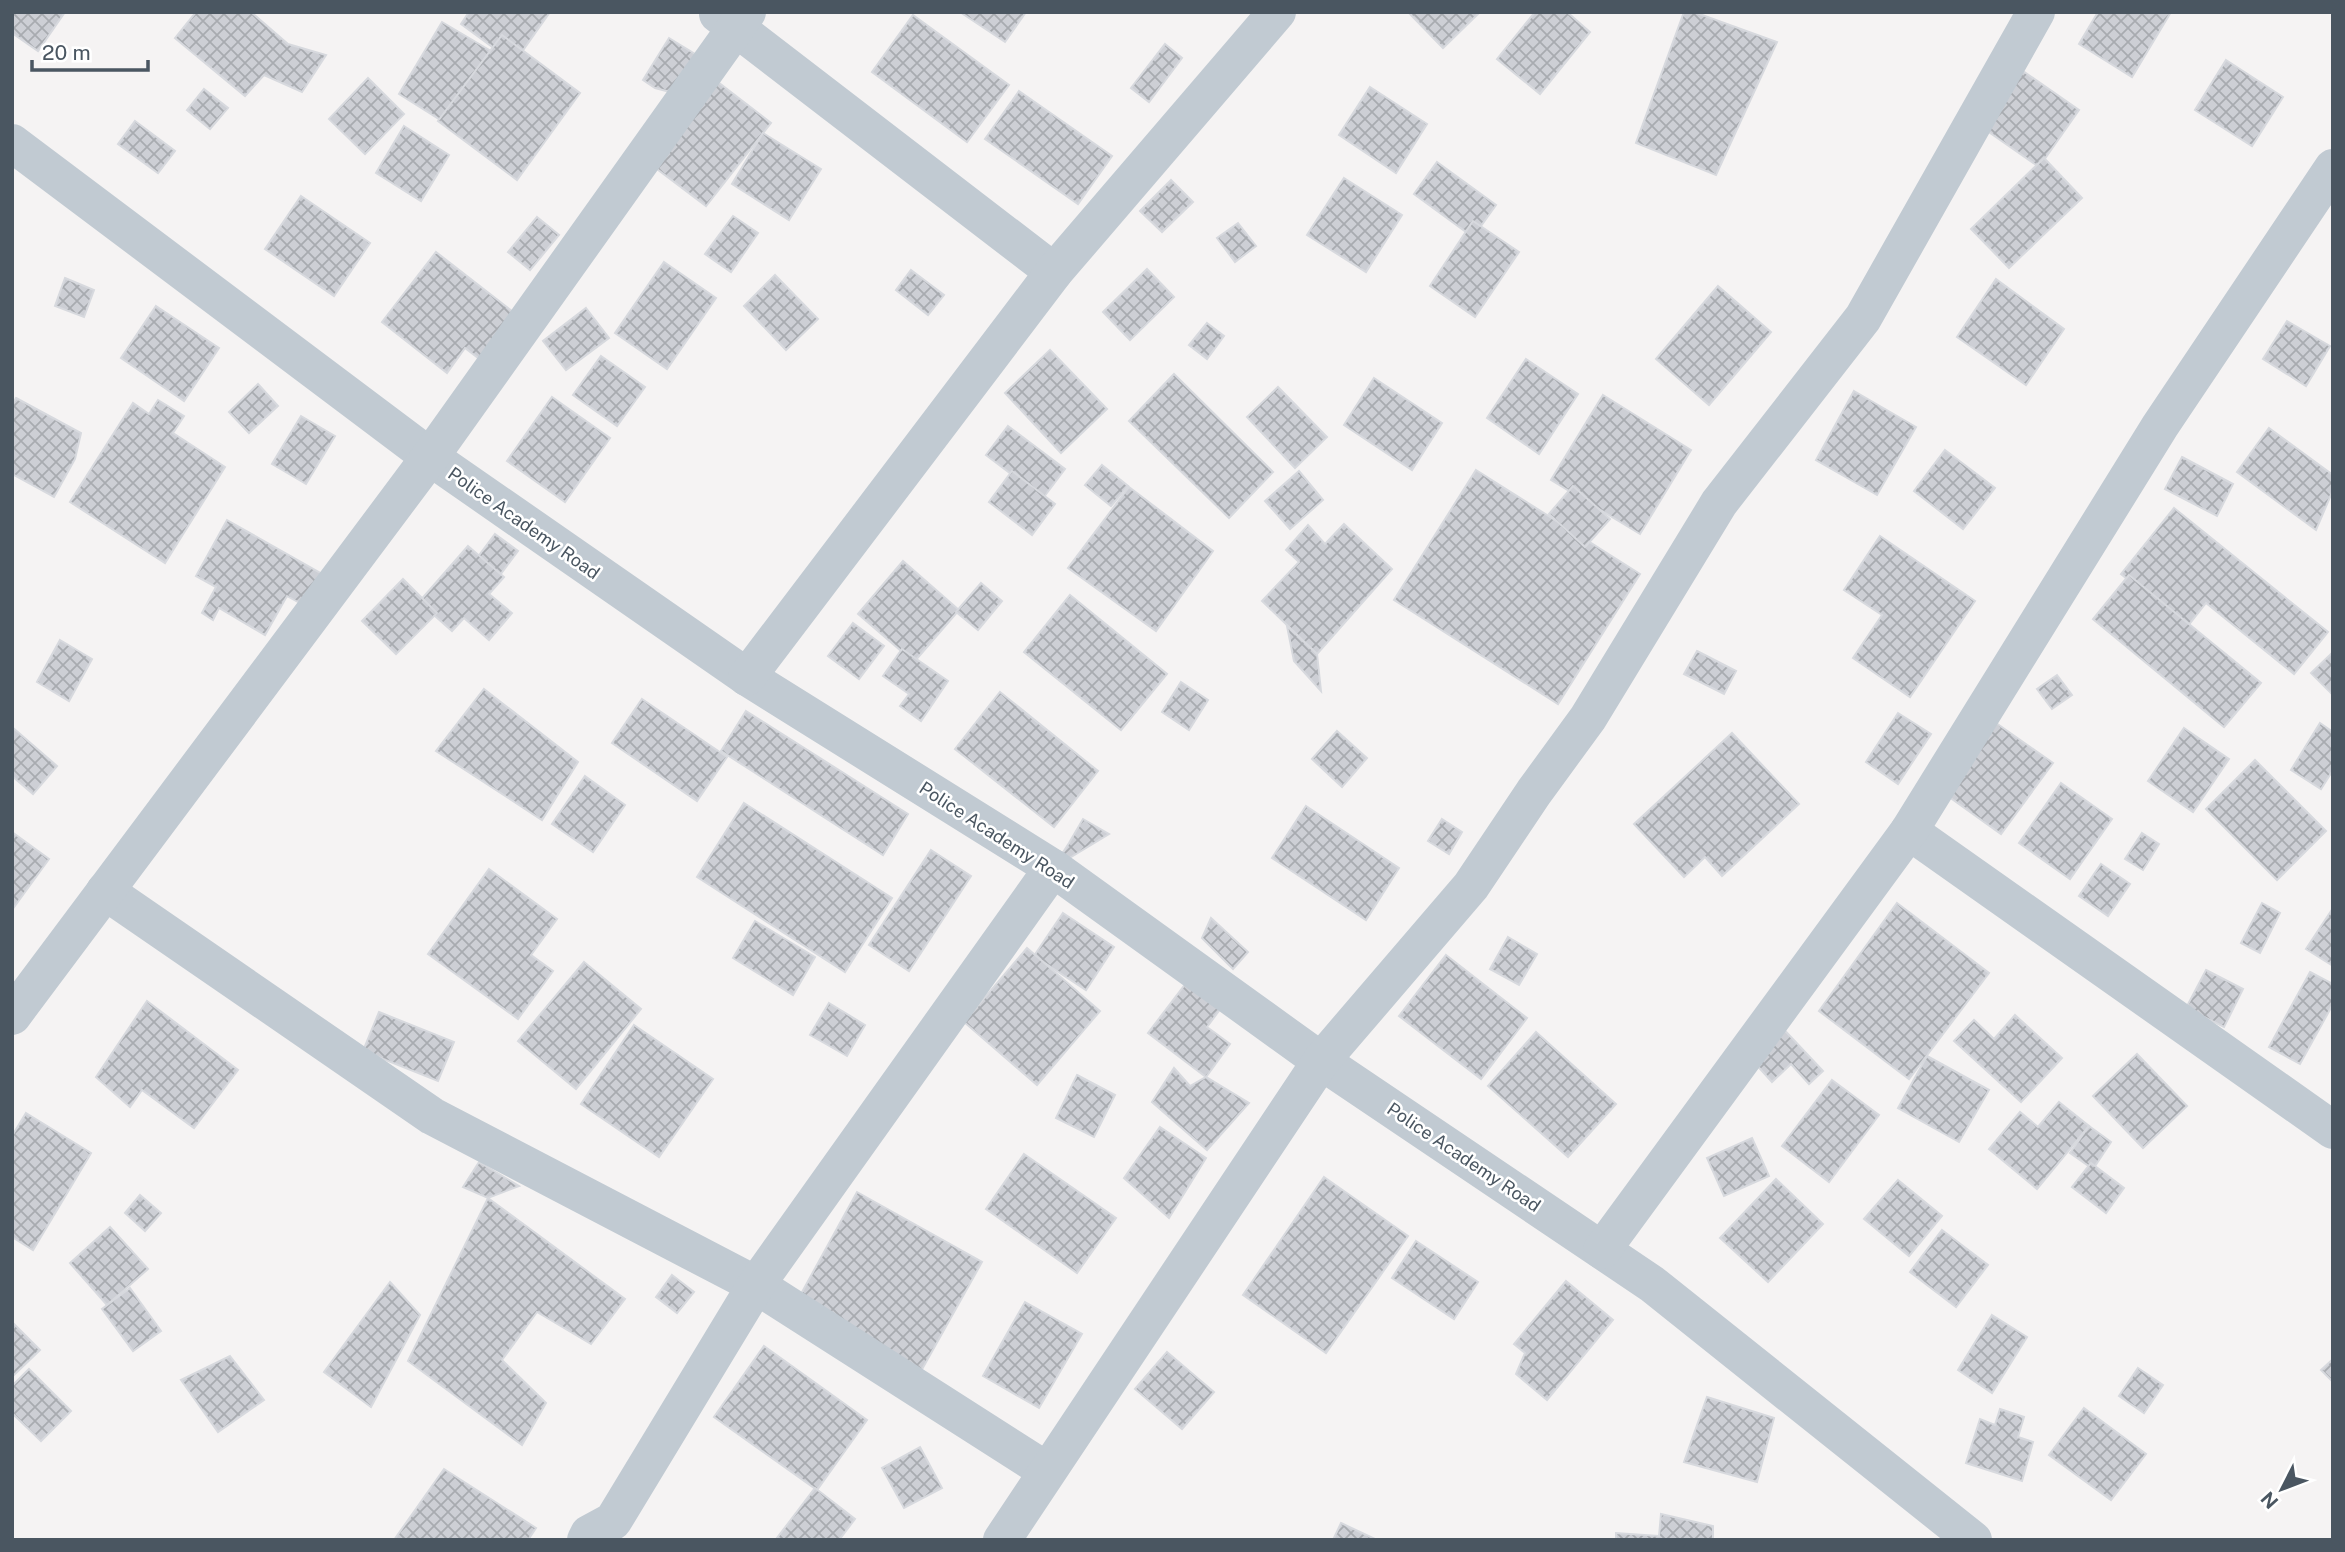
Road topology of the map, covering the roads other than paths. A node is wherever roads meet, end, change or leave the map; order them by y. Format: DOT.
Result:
graph roads {
  1 [pos="1277,12"];
  2 [pos="2036,12"];
  3 [pos="733,17"];
  4 [pos="12,143"];
  5 [pos="2333,168"];
  6 [pos="1054,272"];
  7 [pos="430,457"];
  8 [pos="747,677"];
  9 [pos="1909,831"];
  10 [pos="1053,868"];
  11 [pos="105,891"];
  12 [pos="12,1016"];
  13 [pos="1321,1060"];
  14 [pos="2333,1130"];
  15 [pos="1602,1250"];
  16 [pos="756,1285"];
  17 [pos="1048,1471"];
  18 [pos="586,1540"];
  19 [pos="1002,1540"];
  20 [pos="1973,1540"];
  1 -- 6 [label="street"];
  2 -- 13 [label="street"];
  3 -- 6 [label="street"];
  3 -- 7 [label="street"];
  4 -- 7 [label="street, Police Academy Road"];
  5 -- 9 [label="street"];
  6 -- 8 [label="street"];
  7 -- 8 [label="street, Police Academy Road"];
  7 -- 11 [label="street"];
  8 -- 10 [label="street, Police Academy Road"];
  9 -- 14 [label="street"];
  9 -- 15 [label="street"];
  10 -- 13 [label="street, Police Academy Road"];
  10 -- 16 [label="street"];
  11 -- 12 [label="street"];
  11 -- 16 [label="street"];
  13 -- 15 [label="street, Police Academy Road"];
  13 -- 17 [label="street"];
  15 -- 20 [label="street, Police Academy Road"];
  16 -- 17 [label="street"];
  16 -- 18 [label="street"];
  17 -- 19 [label="street"];
}
